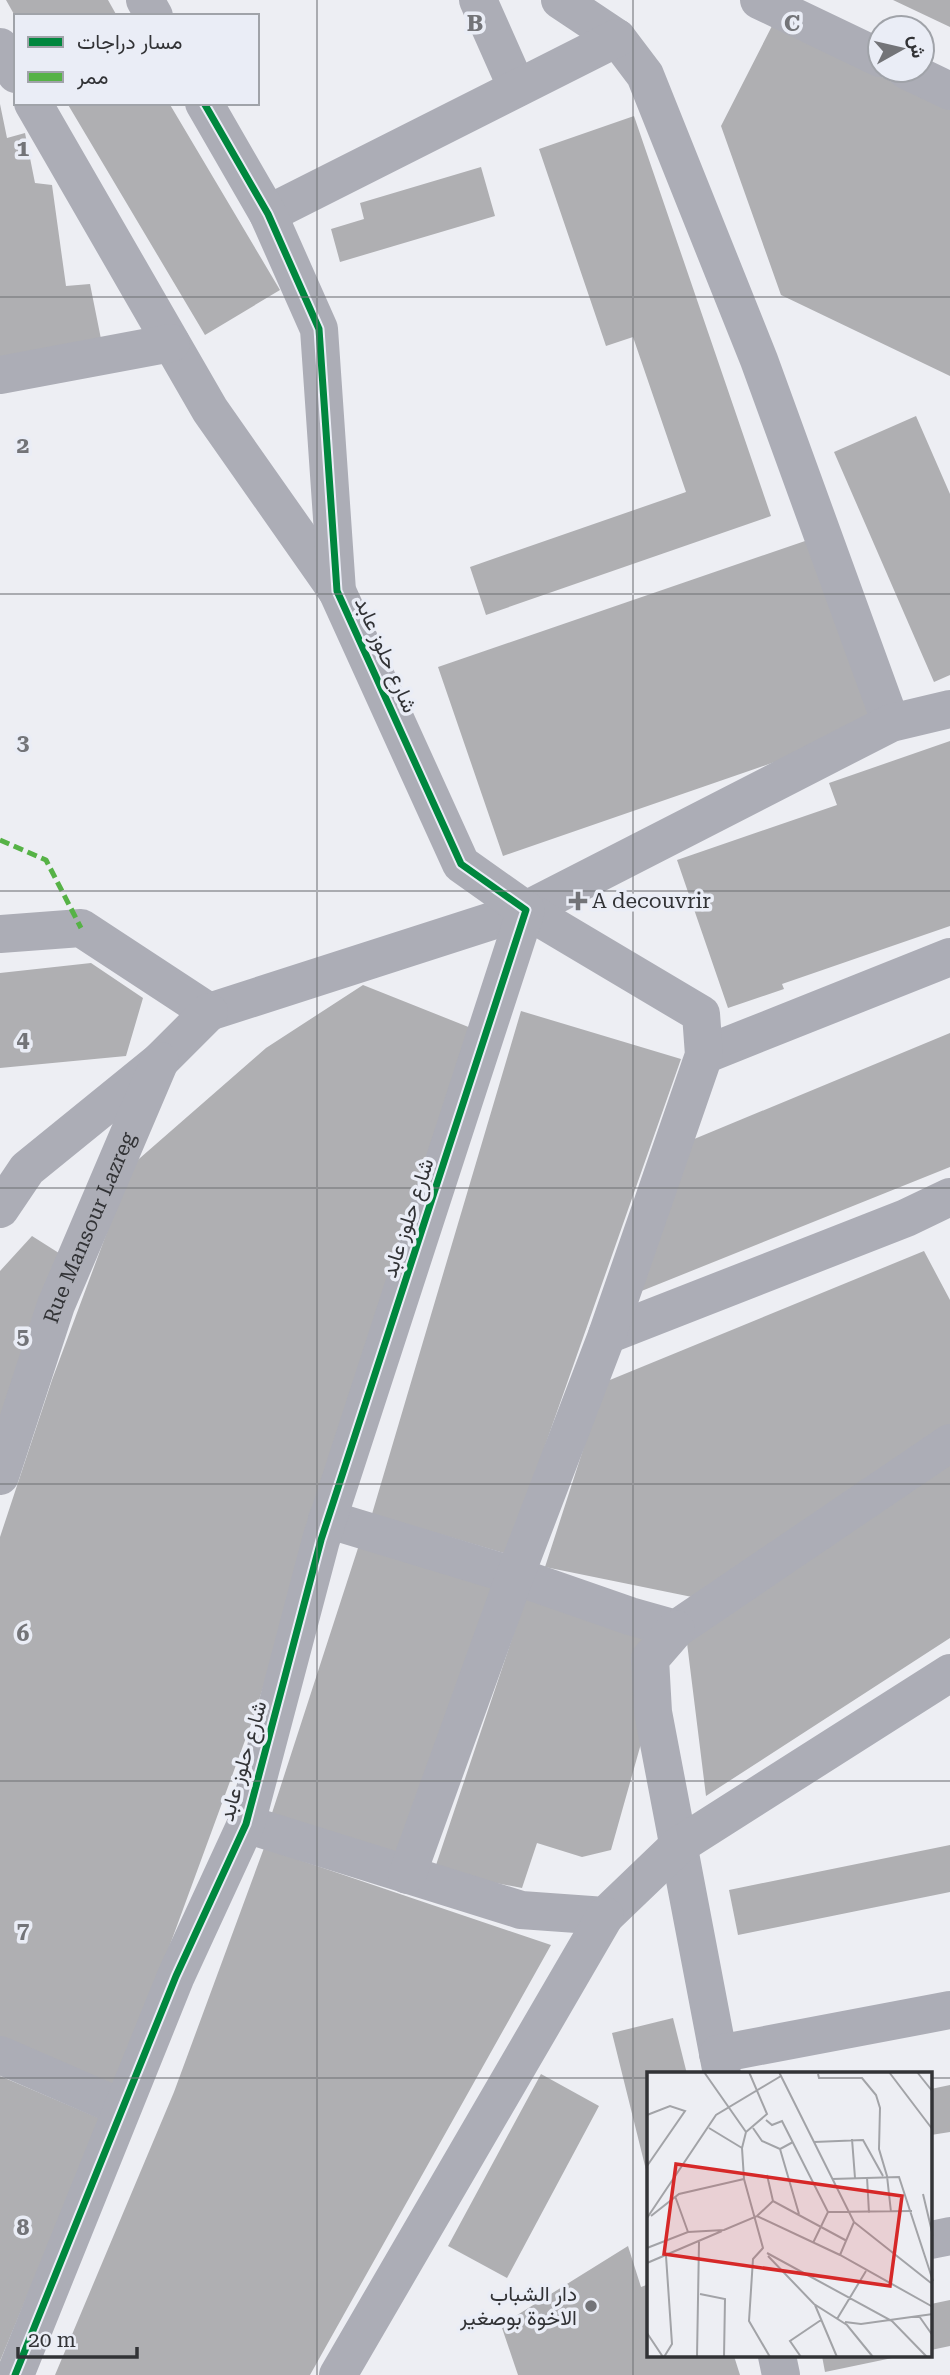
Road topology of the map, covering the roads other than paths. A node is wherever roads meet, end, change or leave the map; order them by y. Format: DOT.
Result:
graph roads {
  1 [pos="478,0"];
  2 [pos="560,0"];
  3 [pos="759,0"];
  4 [pos="617,38"];
  5 [pos="0,47"];
  6 [pos="866,51"];
  7 [pos="14,71"];
  8 [pos="517,89"];
  9 [pos="34,105"];
  10 [pos="205,105"];
  11 [pos="268,214"];
  12 [pos="171,343"];
  13 [pos="0,374"];
  14 [pos="337,591"];
  15 [pos="950,709"];
  16 [pos="891,723"];
  17 [pos="526,910"];
  18 [pos="0,934"];
  19 [pos="950,957"];
  20 [pos="209,1012"];
  21 [pos="705,1055"];
  22 [pos="160,1061"];
  23 [pos="950,1197"];
  24 [pos="0,1209"];
  25 [pos="607,1335"];
  26 [pos="950,1443"];
  27 [pos="0,1476"];
  28 [pos="327,1519"];
  29 [pos="515,1576"];
  30 [pos="676,1629"];
  31 [pos="950,1673"];
  32 [pos="246,1824"];
  33 [pos="678,1846"];
  34 [pos="407,1875"];
  35 [pos="605,1916"];
  36 [pos="950,2010"];
  37 [pos="0,2056"];
  38 [pos="720,2064"];
  39 [pos="122,2108"];
  40 [pos="950,2236"];
  41 [pos="932,2240"];
  42 [pos="15,2375"];
  43 [pos="338,2375"];
  1 -- 8 [label="street"];
  2 -- 4 [label="street"];
  3 -- 6 [label="street"];
  4 -- 8 [label="street"];
  4 -- 16 [label="street"];
  5 -- 7 [label="street"];
  8 -- 11 [label="street"];
  9 -- 12 [label="street"];
  10 -- 11 [label="street, شارع حلوز عابد"];
  11 -- 14 [label="street, شارع حلوز عابد"];
  12 -- 13 [label="street"];
  12 -- 14 [label="street"];
  14 -- 17 [label="street, شارع حلوز عابد"];
  15 -- 16 [label="street"];
  16 -- 17 [label="street"];
  17 -- 20 [label="street"];
  17 -- 21 [label="street"];
  17 -- 28 [label="street, شارع حلوز عابد"];
  18 -- 20 [label="street"];
  19 -- 21 [label="street"];
  20 -- 22 [label="street"];
  21 -- 25 [label="street"];
  22 -- 24 [label="street"];
  22 -- 27 [label="street, Rue Mansour Lazreg"];
  23 -- 25 [label="street"];
  25 -- 29 [label="street"];
  26 -- 30 [label="street"];
  28 -- 29 [label="street"];
  28 -- 32 [label="street, شارع حلوز عابد"];
  29 -- 30 [label="street"];
  29 -- 34 [label="street"];
  30 -- 33 [label="street"];
  31 -- 33 [label="street"];
  32 -- 34 [label="street"];
  32 -- 39 [label="street, شارع حلوز عابد"];
  33 -- 35 [label="street"];
  33 -- 38 [label="street"];
  34 -- 35 [label="street"];
  35 -- 43 [label="street"];
  36 -- 38 [label="street"];
  37 -- 39 [label="street"];
  39 -- 42 [label="street, شارع حلوز عابد"];
  40 -- 41 [label="street"];
}
